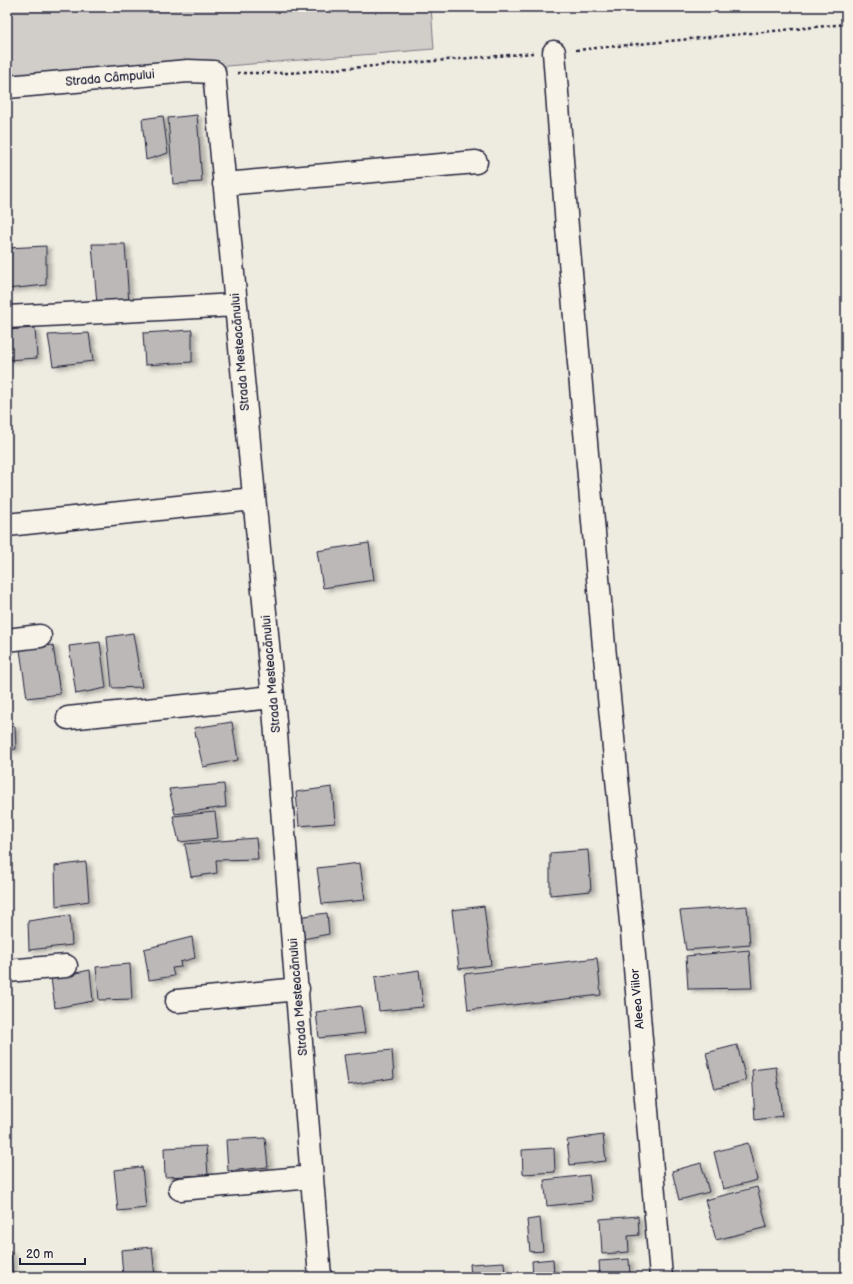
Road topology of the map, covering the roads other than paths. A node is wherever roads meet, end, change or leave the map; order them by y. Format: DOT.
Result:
graph roads {
  1 [pos="554,52"];
  2 [pos="214,72"];
  3 [pos="7,87"];
  4 [pos="476,162"];
  5 [pos="224,184"];
  6 [pos="236,305"];
  7 [pos="7,317"];
  8 [pos="254,498"];
  9 [pos="7,525"];
  10 [pos="40,636"];
  11 [pos="7,640"];
  12 [pos="273,696"];
  13 [pos="68,718"];
  14 [pos="66,966"];
  15 [pos="7,971"];
  16 [pos="298,989"];
  17 [pos="177,1000"];
  18 [pos="312,1177"];
  19 [pos="180,1189"];
  20 [pos="320,1277"];
  21 [pos="661,1277"];
  1 -- 21 [label="street, Aleea Viilor"];
  2 -- 3 [label="street, Strada Câmpului"];
  2 -- 5 [label="street, Strada Mesteacănului"];
  4 -- 5 [label="street"];
  5 -- 6 [label="street, Strada Mesteacănului"];
  6 -- 7 [label="street"];
  6 -- 8 [label="street, Strada Mesteacănului"];
  8 -- 9 [label="street"];
  8 -- 12 [label="street, Strada Mesteacănului"];
  10 -- 11 [label="street"];
  12 -- 13 [label="street"];
  12 -- 16 [label="street, Strada Mesteacănului"];
  14 -- 15 [label="street"];
  16 -- 17 [label="street"];
  16 -- 18 [label="street, Strada Mesteacănului"];
  18 -- 19 [label="street"];
  18 -- 20 [label="street, Strada Mesteacănului"];
}
